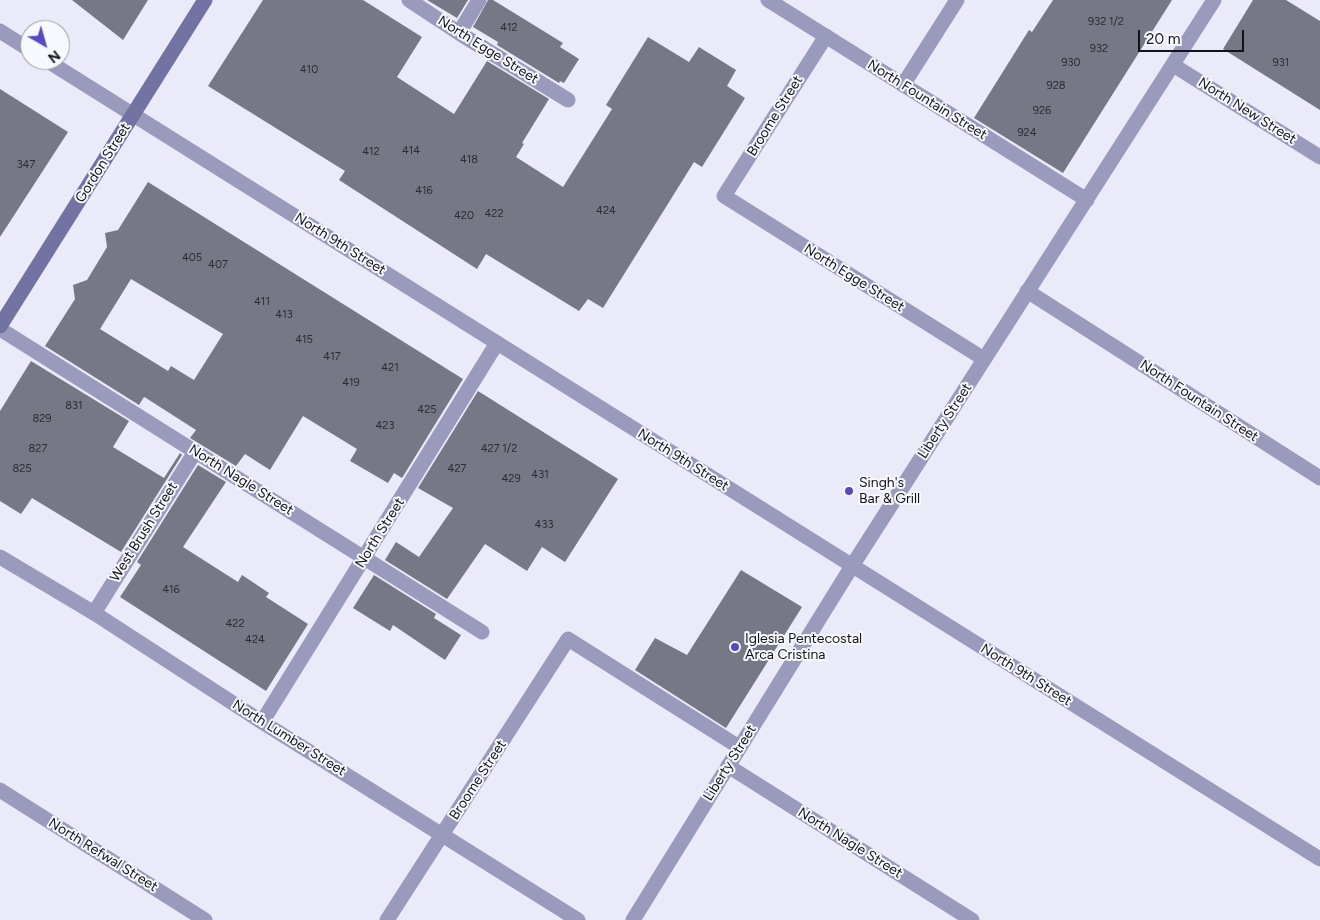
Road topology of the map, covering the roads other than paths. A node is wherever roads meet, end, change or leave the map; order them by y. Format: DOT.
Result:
graph roads {
  1 [pos="205,0"];
  2 [pos="409,0"];
  3 [pos="479,0"];
  4 [pos="768,0"];
  5 [pos="957,0"];
  6 [pos="1214,0"];
  7 [pos="0,32"];
  8 [pos="459,33"];
  9 [pos="826,36"];
  10 [pos="20,44"];
  11 [pos="1173,65"];
  12 [pos="62,70"];
  13 [pos="903,85"];
  14 [pos="568,100"];
  15 [pos="133,115"];
  16 [pos="1320,157"];
  17 [pos="724,196"];
  18 [pos="1087,200"];
  19 [pos="1027,291"];
  20 [pos="0,328"];
  21 [pos="497,343"];
  22 [pos="984,359"];
  23 [pos="194,452"];
  24 [pos="1320,478"];
  25 [pos="0,557"];
  26 [pos="365,558"];
  27 [pos="852,566"];
  28 [pos="94,613"];
  29 [pos="482,632"];
  30 [pos="262,722"];
  31 [pos="740,747"];
  32 [pos="728,766"];
  33 [pos="0,790"];
  34 [pos="442,834"];
  35 [pos="1320,859"];
  36 [pos="205,920"];
  37 [pos="387,920"];
  38 [pos="578,920"];
  39 [pos="633,920"];
  40 [pos="972,920"];
  1 -- 15 [label="street, Gordon Street"];
  2 -- 8 [label="street, North Egge Street"];
  3 -- 8 [label="street"];
  4 -- 9 [label="street, North Fountain Street"];
  5 -- 13 [label="street"];
  6 -- 11 [label="street, Liberty Street"];
  7 -- 10 [label="street"];
  8 -- 14 [label="street, North Egge Street"];
  9 -- 13 [label="street, North Fountain Street"];
  9 -- 17 [label="street, Broome Street"];
  11 -- 16 [label="street, North New Street"];
  11 -- 18 [label="street, Liberty Street"];
  12 -- 15 [label="street, North 9th Street"];
  13 -- 18 [label="street, North Fountain Street"];
  15 -- 20 [label="street, Gordon Street"];
  15 -- 21 [label="street, North 9th Street"];
  17 -- 22 [label="street, North Egge Street"];
  18 -- 19 [label="street, Liberty Street"];
  19 -- 22 [label="street, Liberty Street"];
  19 -- 24 [label="street, North Fountain Street"];
  20 -- 23 [label="street, North Nagle Street"];
  21 -- 26 [label="street, North Street"];
  21 -- 27 [label="street, North 9th Street"];
  22 -- 27 [label="street, Liberty Street"];
  23 -- 26 [label="street, North Nagle Street"];
  23 -- 28 [label="street, West Brush Street"];
  25 -- 28 [label="street, North Lumber Street"];
  26 -- 29 [label="street, North Nagle Street"];
  26 -- 30 [label="street, North Street"];
  27 -- 31 [label="street, Liberty Street"];
  27 -- 35 [label="street, North 9th Street"];
  28 -- 30 [label="street, North Lumber Street"];
  30 -- 34 [label="street, North Lumber Street"];
  31 -- 32 [label="street, Liberty Street"];
  31 -- 34 [label="street, Broome Street"];
  32 -- 39 [label="street, Liberty Street"];
  32 -- 40 [label="street, North Nagle Street"];
  33 -- 36 [label="street, North Refwal Street"];
  34 -- 37 [label="street, Broome Street"];
  34 -- 38 [label="street, North Lumber Street"];
}
